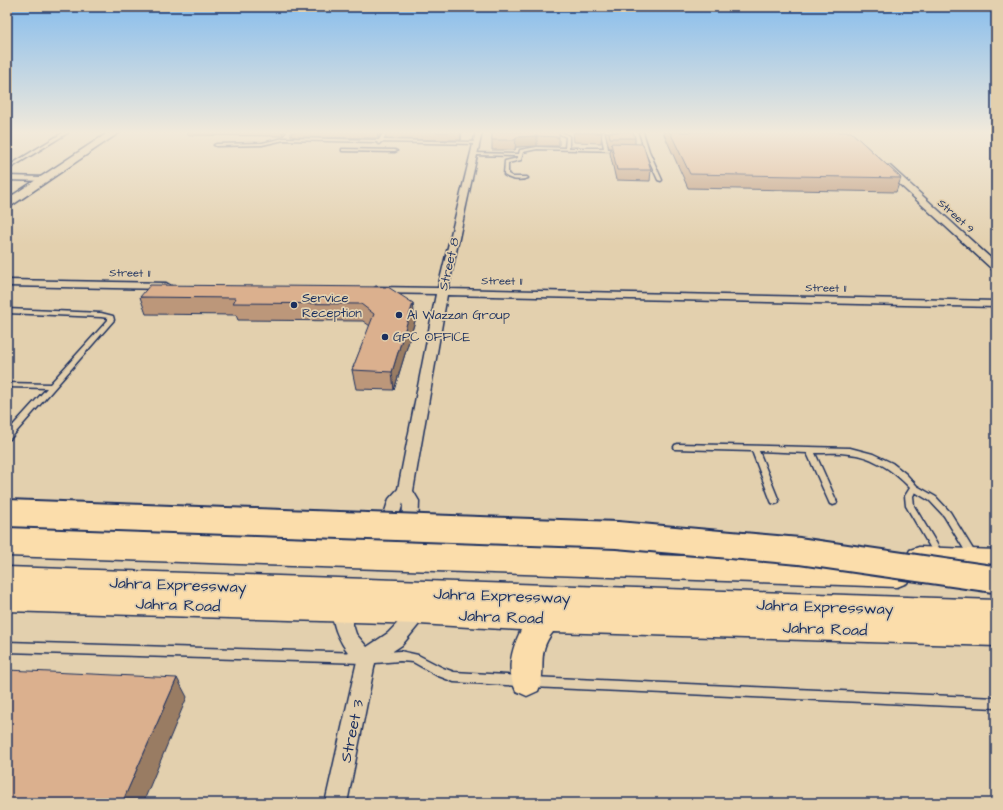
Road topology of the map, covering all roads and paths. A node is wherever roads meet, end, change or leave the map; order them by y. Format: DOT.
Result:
graph roads {
  1 [pos="59,170"];
  2 [pos="470,170"];
  3 [pos="506,170"];
  4 [pos="655,170"];
  5 [pos="888,170"];
  6 [pos="7,178"];
  7 [pos="526,178"];
  8 [pos="45,179"];
  9 [pos="660,180"];
  10 [pos="7,204"];
  11 [pos="996,268"];
  12 [pos="7,283"];
  13 [pos="173,286"];
  14 [pos="363,290"];
  15 [pos="442,292"];
  16 [pos="996,304"];
  17 [pos="7,311"];
  18 [pos="7,385"];
  19 [pos="53,386"];
  20 [pos="7,437"];
  21 [pos="678,447"];
  22 [pos="755,450"];
  23 [pos="810,451"];
  24 [pos="914,488"];
  25 [pos="406,491"];
  26 [pos="775,501"];
  27 [pos="833,502"];
  28 [pos="7,513"];
  29 [pos="7,529"];
  30 [pos="383,542"];
  31 [pos="410,542"];
  32 [pos="7,545"];
  33 [pos="942,559"];
  34 [pos="990,569"];
  35 [pos="7,579"];
  36 [pos="7,599"];
  37 [pos="341,611"];
  38 [pos="419,612"];
  39 [pos="996,613"];
  40 [pos="546,619"];
  41 [pos="996,633"];
  42 [pos="7,647"];
  43 [pos="367,658"];
  44 [pos="527,682"];
  45 [pos="996,703"];
  46 [pos="336,803"];
  1 -- 8 [label="street"];
  2 -- 15 [label="street, Street 8"];
  3 -- 7 [label="lane"];
  4 -- 9 [label="lane"];
  5 -- 11 [label="street, Street 9"];
  6 -- 8 [label="street"];
  8 -- 10 [label="street"];
  12 -- 13 [label="street, Street 11"];
  14 -- 15 [label="street, Street 11"];
  15 -- 16 [label="street, Street 11"];
  15 -- 25 [label="street, Street 8"];
  17 -- 19 [label="lane"];
  18 -- 19 [label="lane"];
  19 -- 20 [label="lane"];
  21 -- 22 [label="lane"];
  22 -- 23 [label="lane"];
  22 -- 26 [label="lane"];
  23 -- 24 [label="lane"];
  23 -- 27 [label="lane"];
  24 -- 33 [label="lane"];
  24 -- 34 [label="lane"];
  25 -- 30 [label="street, Street 8"];
  25 -- 31 [label="street, Street 8"];
  28 -- 34 [label="highway, bridge"];
  29 -- 30 [label="main road"];
  30 -- 31 [label="main road"];
  31 -- 33 [label="main road"];
  32 -- 34 [label="highway, bridge"];
  33 -- 34 [label="main road"];
  35 -- 39 [label="highway, Jahra Expressway"];
  36 -- 37 [label="main road, Jahra Road"];
  37 -- 38 [label="main road, Jahra Road"];
  37 -- 43 [label="street"];
  38 -- 40 [label="main road, Jahra Road"];
  38 -- 43 [label="street"];
  40 -- 41 [label="main road, Jahra Road"];
  40 -- 44 [label="main road"];
  42 -- 43 [label="lane"];
  43 -- 44 [label="lane"];
  43 -- 46 [label="street, Street 3"];
  44 -- 45 [label="lane"];
}
